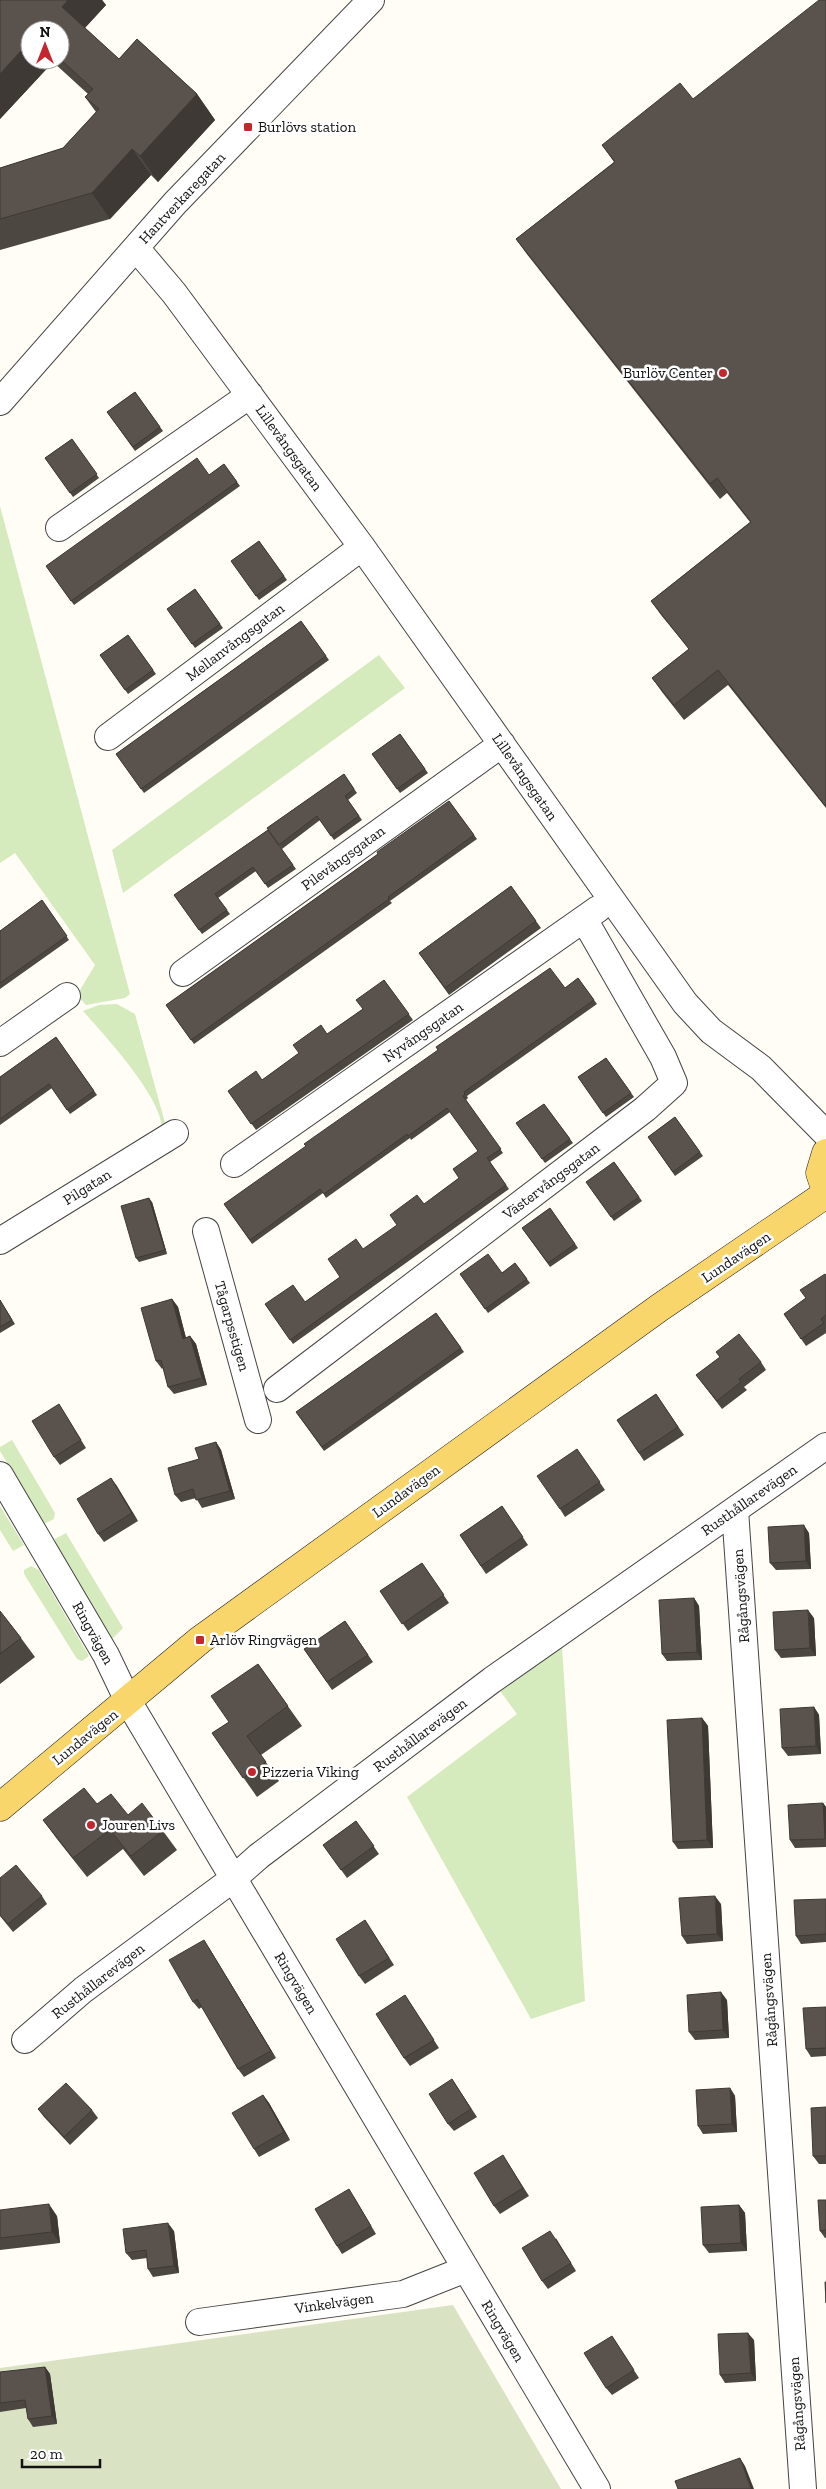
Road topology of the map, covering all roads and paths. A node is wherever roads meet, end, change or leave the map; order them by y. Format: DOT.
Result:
graph roads {
  1 [pos="371,0"];
  2 [pos="136,248"];
  3 [pos="250,395"];
  4 [pos="0,402"];
  5 [pos="59,528"];
  6 [pos="362,547"];
  7 [pos="108,737"];
  8 [pos="502,744"];
  9 [pos="611,900"];
  10 [pos="584,918"];
  11 [pos="183,973"];
  12 [pos="67,996"];
  13 [pos="0,1042"];
  14 [pos="175,1133"];
  15 [pos="826,1134"];
  16 [pos="826,1153"];
  17 [pos="234,1164"];
  18 [pos="826,1193"];
  19 [pos="206,1231"];
  20 [pos="0,1241"];
  21 [pos="276,1389"];
  22 [pos="258,1420"];
  23 [pos="826,1446"];
  24 [pos="0,1475"];
  25 [pos="735,1510"];
  26 [pos="128,1702"];
  27 [pos="0,1807"];
  28 [pos="234,1879"];
  29 [pos="25,2040"];
  30 [pos="466,2269"];
  31 [pos="199,2322"];
  32 [pos="597,2489"];
  33 [pos="803,2489"];
  1 -- 2 [label="street, Hantverkaregatan"];
  2 -- 3 [label="street, Lillevångsgatan"];
  2 -- 4 [label="street, Hantverkaregatan"];
  3 -- 5 [label="street, Lillevångsgatan"];
  3 -- 6 [label="street, Lillevångsgatan"];
  6 -- 7 [label="street, Mellanvångsgatan"];
  6 -- 8 [label="street, Lillevångsgatan"];
  8 -- 9 [label="street, Lillevångsgatan"];
  8 -- 11 [label="street, Pilevångsgatan"];
  9 -- 10 [label="street, Nyvångsgatan"];
  9 -- 15 [label="street, Lillevångsgatan"];
  10 -- 17 [label="street, Nyvångsgatan"];
  10 -- 21 [label="street, Västervångsgatan"];
  12 -- 13 [label="street"];
  14 -- 20 [label="street, Pilgatan"];
  16 -- 18 [label="main road, Lundavägen"];
  18 -- 26 [label="main road, Lundavägen"];
  19 -- 22 [label="street, Tågarpsstigen"];
  23 -- 25 [label="street, Rusthållarevägen"];
  24 -- 26 [label="street, Ringvägen"];
  25 -- 28 [label="street, Rusthållarevägen"];
  25 -- 33 [label="street, Rågångsvägen"];
  26 -- 27 [label="main road, Lundavägen"];
  26 -- 28 [label="street, Ringvägen"];
  28 -- 29 [label="street, Rusthållarevägen"];
  28 -- 30 [label="street, Ringvägen"];
  30 -- 31 [label="street, Vinkelvägen"];
  30 -- 32 [label="street, Ringvägen"];
}
